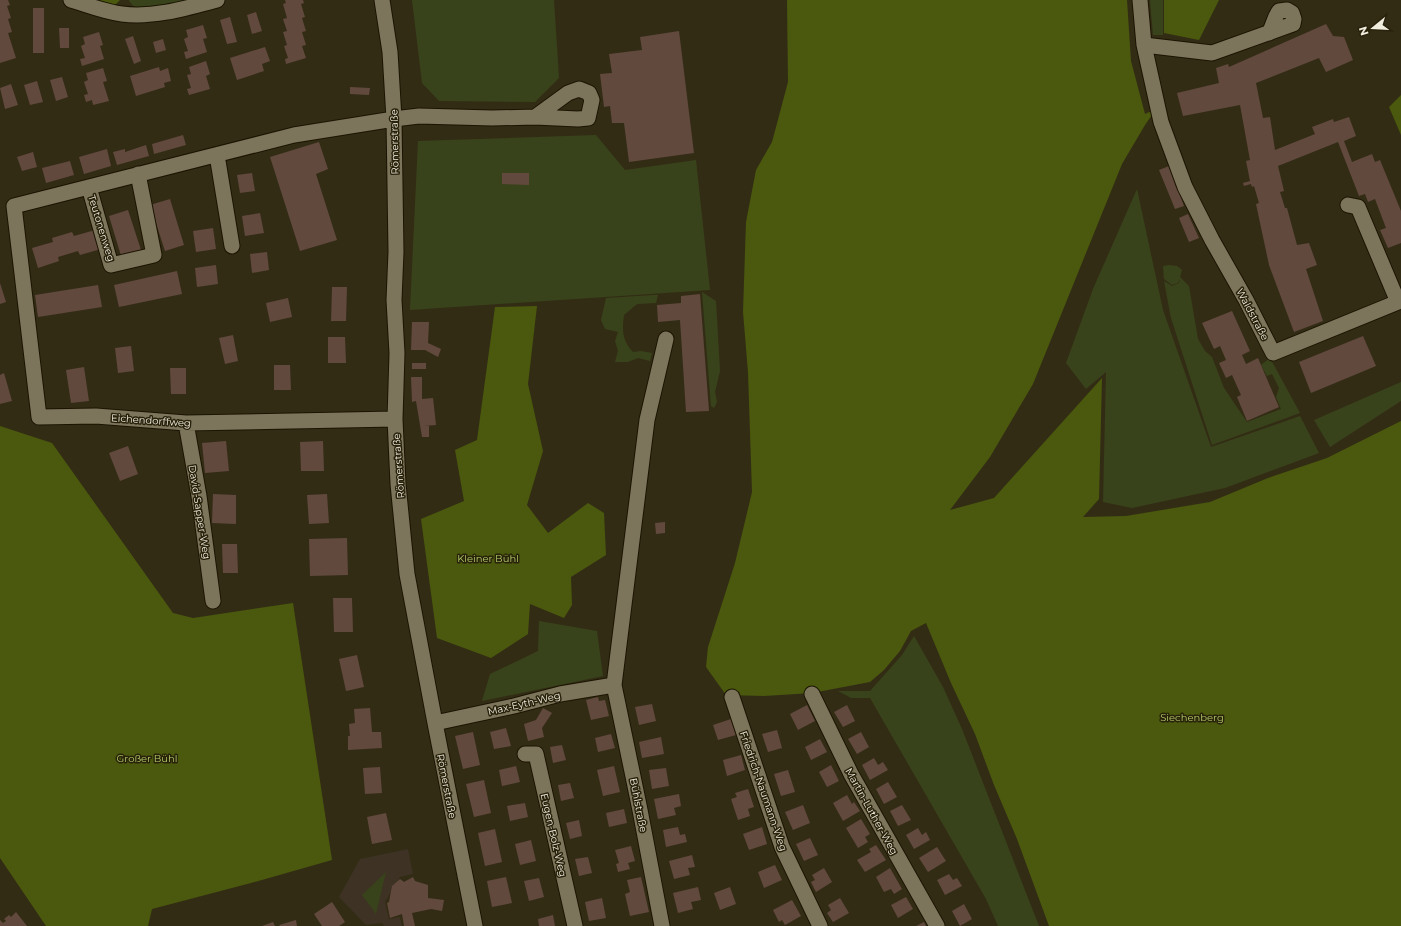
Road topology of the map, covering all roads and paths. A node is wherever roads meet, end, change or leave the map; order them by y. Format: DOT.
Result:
graph roads {
  1 [pos="71,0"];
  2 [pos="217,0"];
  3 [pos="382,0"];
  4 [pos="1140,0"];
  5 [pos="1268,33"];
  6 [pos="1144,45"];
  7 [pos="535,117"];
  8 [pos="394,119"];
  9 [pos="216,155"];
  10 [pos="138,174"];
  11 [pos="89,187"];
  12 [pos="1348,205"];
  13 [pos="232,246"];
  14 [pos="24,287"];
  15 [pos="666,339"];
  16 [pos="394,419"];
  17 [pos="186,423"];
  18 [pos="214,601"];
  19 [pos="614,685"];
  20 [pos="812,694"];
  21 [pos="732,697"];
  22 [pos="435,723"];
  23 [pos="525,754"];
  24 [pos="475,926"];
  25 [pos="575,926"];
  26 [pos="662,926"];
  27 [pos="820,926"];
  28 [pos="936,926"];
  1 -- 2 [label="street"];
  3 -- 8 [label="street, Römerstraße"];
  4 -- 6 [label="street, Waldstraße"];
  5 -- 6 [label="street"];
  6 -- 12 [label="street, Waldstraße"];
  7 -- 8 [label="street, Teutonenweg"];
  8 -- 9 [label="street, Teutonenweg"];
  8 -- 16 [label="street, Römerstraße"];
  9 -- 10 [label="street, Teutonenweg"];
  9 -- 13 [label="street"];
  10 -- 11 [label="street, Teutonenweg"];
  10 -- 11 [label="street, Teutonenweg"];
  11 -- 14 [label="street, Teutonenweg"];
  14 -- 17 [label="street, Eichendorffweg"];
  15 -- 19 [label="street"];
  16 -- 17 [label="street, Eichendorffweg"];
  16 -- 22 [label="street, Römerstraße"];
  17 -- 18 [label="street, David-Sapper-Weg"];
  19 -- 22 [label="street, Max-Eyth-Weg"];
  19 -- 26 [label="street, Bühlstraße"];
  20 -- 28 [label="street, Martin-Luther-Weg"];
  21 -- 27 [label="street, Friedrich-Naumann-Weg"];
  22 -- 24 [label="street, Römerstraße"];
  23 -- 25 [label="street, Eugen-Bolz-Weg"];
}
